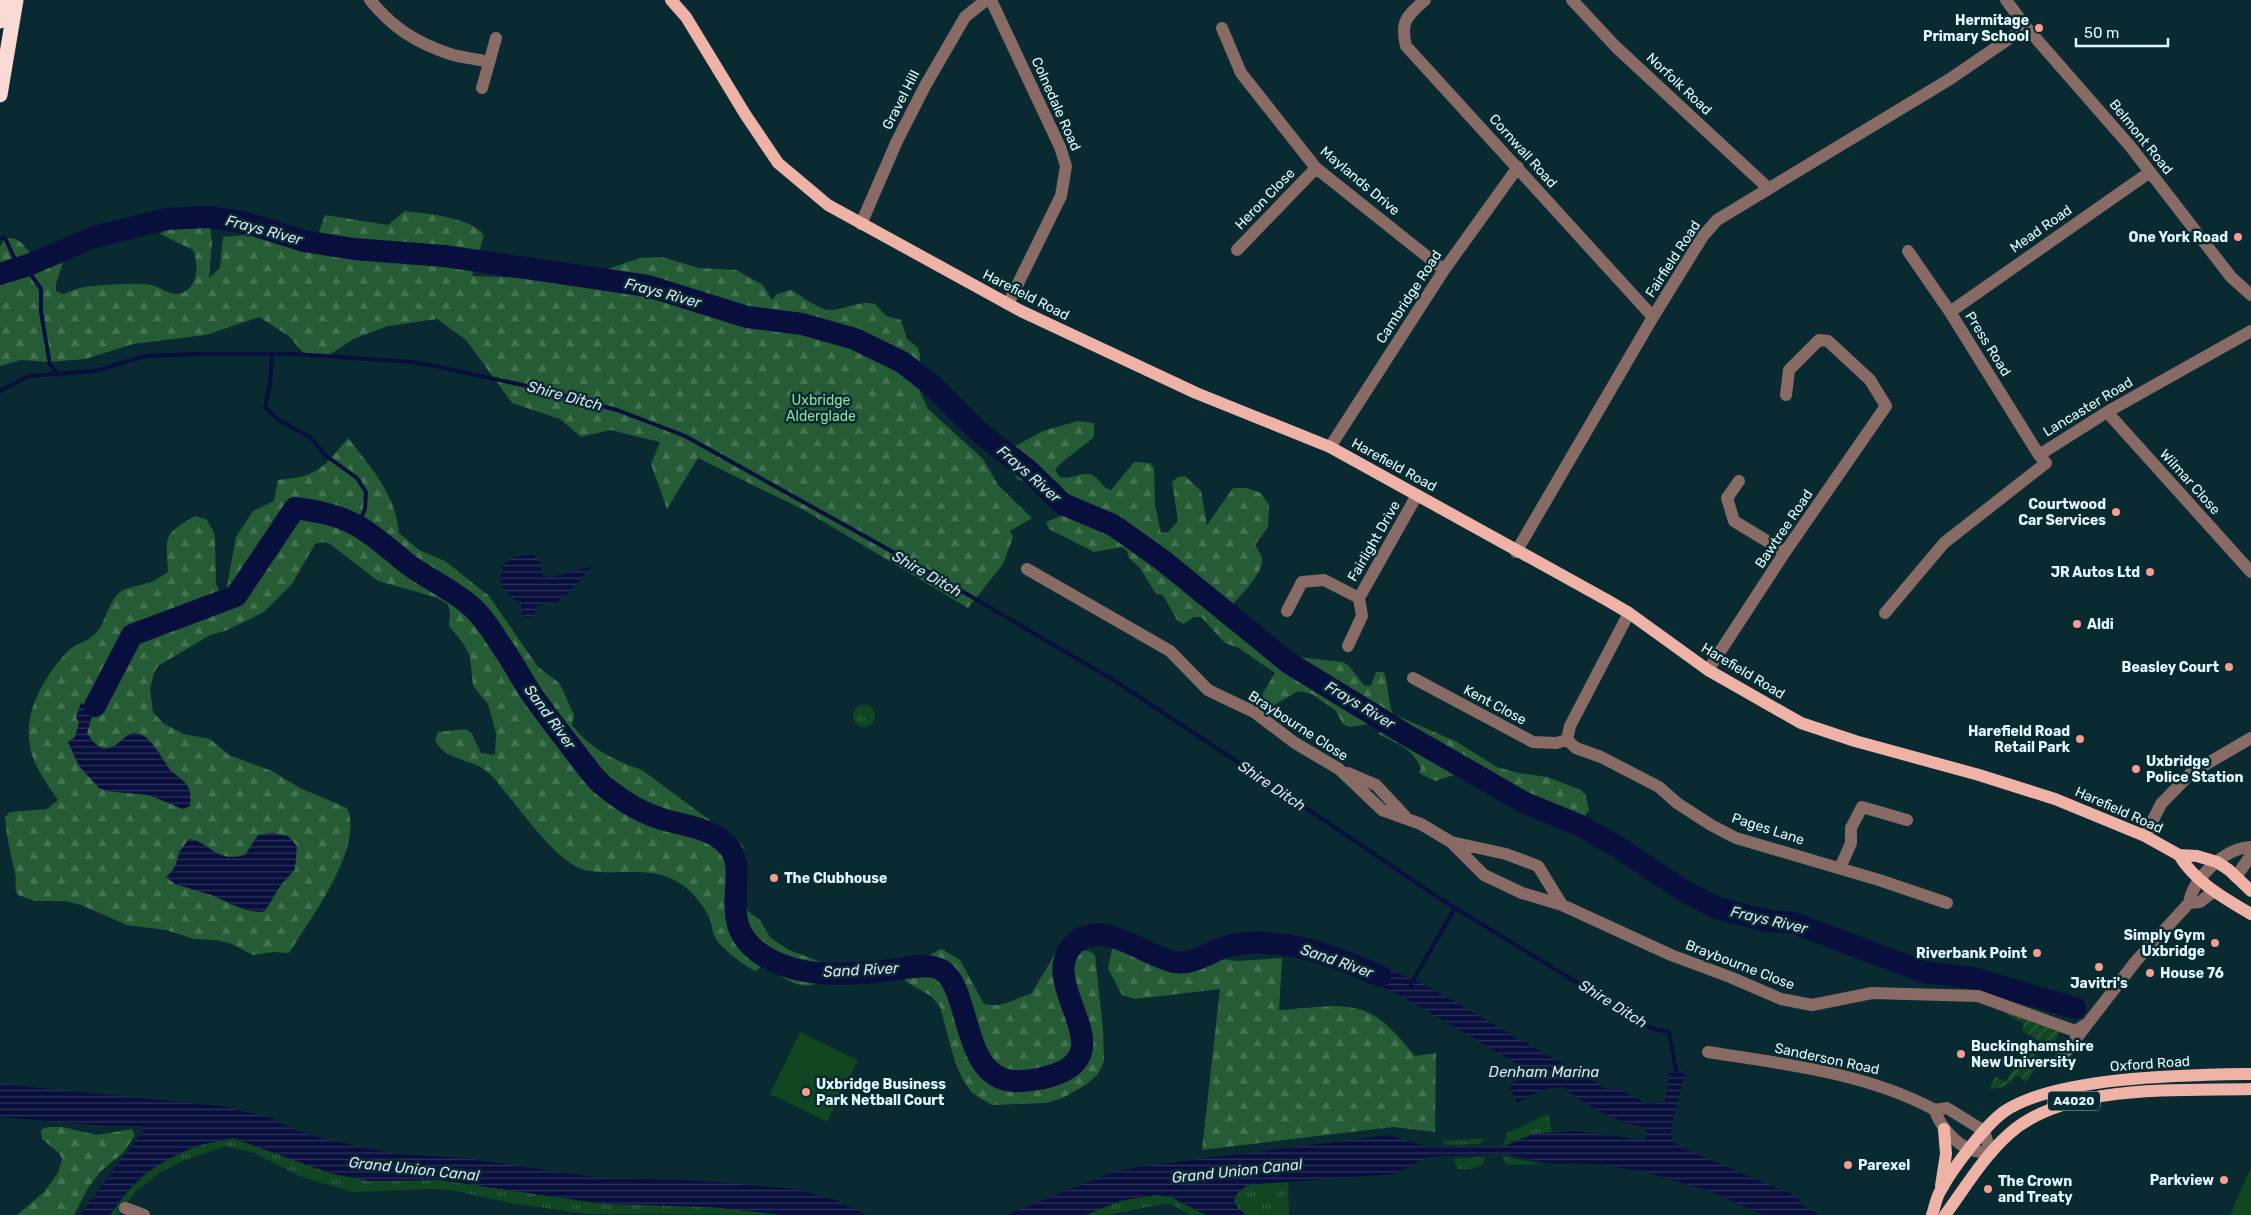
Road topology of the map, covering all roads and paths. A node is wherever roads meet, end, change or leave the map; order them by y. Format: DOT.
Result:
graph roads {
  1 [pos="3,0"];
  2 [pos="16,0"];
  3 [pos="370,0"];
  4 [pos="671,0"];
  5 [pos="986,0"];
  6 [pos="991,0"];
  7 [pos="1425,0"];
  8 [pos="1572,0"];
  9 [pos="2006,0"];
  10 [pos="0,21"];
  11 [pos="2026,27"];
  12 [pos="1222,28"];
  13 [pos="496,38"];
  14 [pos="488,62"];
  15 [pos="482,88"];
  16 [pos="0,95"];
  17 [pos="1518,167"];
  18 [pos="1316,168"];
  19 [pos="2150,172"];
  20 [pos="1768,188"];
  21 [pos="860,224"];
  22 [pos="1237,250"];
  23 [pos="1908,252"];
  24 [pos="1444,270"];
  25 [pos="2251,295"];
  26 [pos="1008,304"];
  27 [pos="1950,312"];
  28 [pos="1653,317"];
  29 [pos="2251,331"];
  30 [pos="1786,395"];
  31 [pos="2107,412"];
  32 [pos="1330,447"];
  33 [pos="2039,454"];
  34 [pos="1738,481"];
  35 [pos="1418,495"];
  36 [pos="1516,552"];
  37 [pos="1785,552"];
  38 [pos="1028,569"];
  39 [pos="2251,572"];
  40 [pos="1359,598"];
  41 [pos="1288,611"];
  42 [pos="1629,613"];
  43 [pos="1885,613"];
  44 [pos="1348,646"];
  45 [pos="1708,670"];
  46 [pos="1413,678"];
  47 [pos="2251,738"];
  48 [pos="1567,740"];
  49 [pos="1907,820"];
  50 [pos="2145,836"];
  51 [pos="1451,842"];
  52 [pos="2251,847"];
  53 [pos="2251,854"];
  54 [pos="2179,855"];
  55 [pos="2217,862"];
  56 [pos="1840,868"];
  57 [pos="2236,877"];
  58 [pos="2200,879"];
  59 [pos="2214,891"];
  60 [pos="2251,892"];
  61 [pos="1947,903"];
  62 [pos="2189,903"];
  63 [pos="1562,905"];
  64 [pos="2251,914"];
  65 [pos="2088,1023"];
  66 [pos="1708,1052"];
  67 [pos="2061,1058"];
  68 [pos="2251,1074"];
  69 [pos="2251,1089"];
  70 [pos="1935,1110"];
  71 [pos="1944,1129"];
  72 [pos="1984,1131"];
  73 [pos="1970,1150"];
  74 [pos="1992,1153"];
  75 [pos="1940,1191"];
  76 [pos="125,1208"];
  77 [pos="144,1215"];
  78 [pos="1932,1215"];
  79 [pos="1946,1215"];
  1 -- 10 [label="highway"];
  2 -- 16 [label="highway"];
  3 -- 14 [label="street"];
  4 -- 21 [label="main road, Harefield Road"];
  5 -- 21 [label="street, Gravel Hill"];
  6 -- 26 [label="street, Colnedale Road"];
  7 -- 17 [label="street, Cornwall Road"];
  8 -- 20 [label="street, Norfolk Road"];
  9 -- 11 [label="street, Belmont Road"];
  11 -- 19 [label="street, Belmont Road"];
  11 -- 20 [label="street, Fairfield Road"];
  12 -- 18 [label="street, Maylands Drive"];
  13 -- 14 [label="street"];
  14 -- 15 [label="street"];
  17 -- 24 [label="street, Cambridge Road"];
  17 -- 28 [label="street, Cornwall Road"];
  18 -- 22 [label="street, Heron Close"];
  18 -- 24 [label="street, Maylands Drive"];
  19 -- 25 [label="street, Belmont Road"];
  19 -- 27 [label="street, Mead Road"];
  20 -- 28 [label="street, Fairfield Road"];
  21 -- 26 [label="main road, Harefield Road"];
  23 -- 27 [label="street, Press Road"];
  24 -- 32 [label="street, Cambridge Road"];
  26 -- 32 [label="main road, Harefield Road"];
  27 -- 33 [label="street, Press Road"];
  28 -- 36 [label="street, Fairfield Road"];
  29 -- 31 [label="street, Lancaster Road"];
  30 -- 37 [label="street, Bawtree Road"];
  31 -- 33 [label="street, Lancaster Road"];
  31 -- 39 [label="street, Wilmar Close"];
  32 -- 35 [label="main road, Harefield Road"];
  33 -- 43 [label="street, Lancaster Road"];
  34 -- 37 [label="street"];
  35 -- 36 [label="main road, Harefield Road"];
  35 -- 40 [label="street, Fairlight Drive"];
  36 -- 42 [label="main road, Harefield Road"];
  37 -- 45 [label="street, Bawtree Road"];
  38 -- 51 [label="street, Braybourne Close"];
  40 -- 41 [label="street, Fairlight Drive"];
  40 -- 44 [label="street"];
  42 -- 45 [label="main road, Harefield Road"];
  42 -- 48 [label="street"];
  45 -- 50 [label="main road, Harefield Road"];
  46 -- 48 [label="street, Kent Close"];
  47 -- 50 [label="street"];
  48 -- 56 [label="street, Pages Lane"];
  49 -- 56 [label="street"];
  50 -- 54 [label="main road, Harefield Road"];
  51 -- 63 [label="street, Braybourne Close"];
  51 -- 63 [label="street, Braybourne Close"];
  52 -- 55 [label="street"];
  53 -- 57 [label="street"];
  54 -- 55 [label="main road, Harefield Road"];
  54 -- 58 [label="main road, Harefield Road"];
  55 -- 57 [label="main road, Harefield Road"];
  55 -- 58 [label="street"];
  56 -- 61 [label="street, Pages Lane"];
  57 -- 60 [label="main road, Harefield Road"];
  58 -- 59 [label="main road, Harefield Road"];
  58 -- 62 [label="street"];
  59 -- 62 [label="street"];
  59 -- 64 [label="main road, Harefield Road"];
  62 -- 65 [label="street"];
  63 -- 65 [label="street, Braybourne Close"];
  65 -- 67 [label="street"];
  66 -- 70 [label="street, Sanderson Road"];
  68 -- 72 [label="main road, Oxford Road / A4020"];
  69 -- 74 [label="main road, Oxford Road / A4020"];
  70 -- 71 [label="street"];
  70 -- 72 [label="street, Sanderson Road"];
  71 -- 73 [label="street"];
  71 -- 75 [label="main road"];
  72 -- 73 [label="main road, Oxford Road / A4020"];
  72 -- 74 [label="street"];
  73 -- 74 [label="street"];
  73 -- 75 [label="main road, Oxford Road / A4020"];
  74 -- 79 [label="main road, Oxford Road / A4020"];
  75 -- 78 [label="main road, Oxford Road / A4020"];
  76 -- 77 [label="street"];
}
